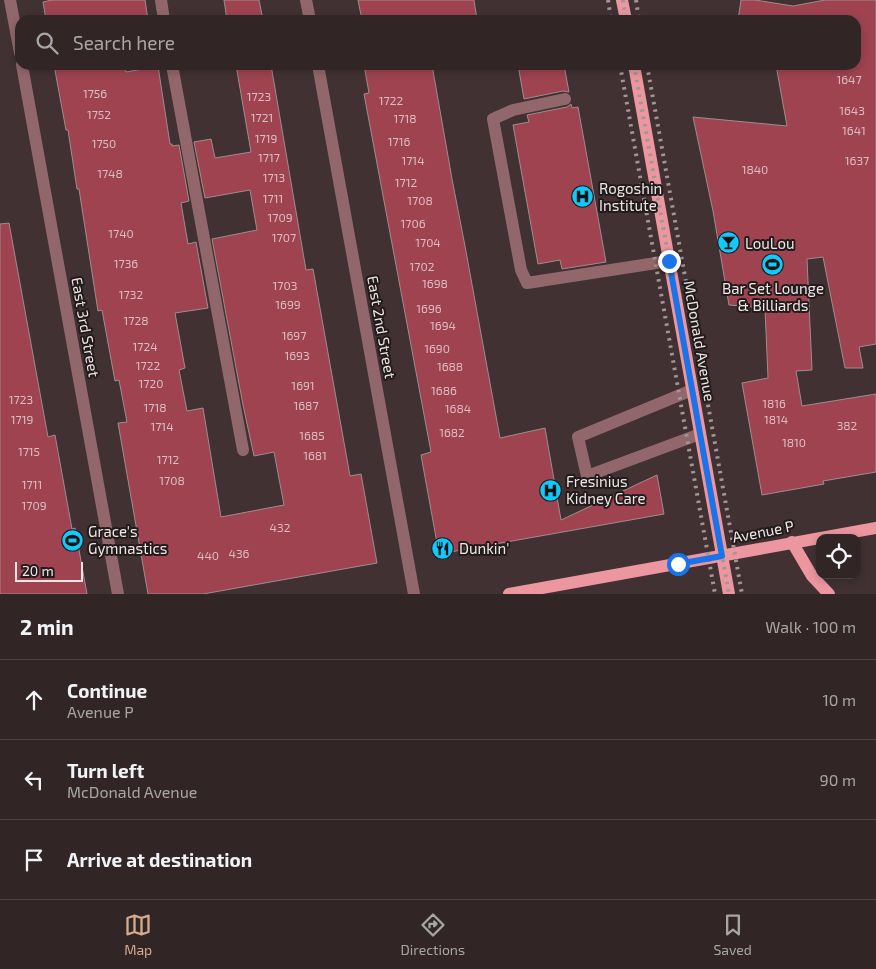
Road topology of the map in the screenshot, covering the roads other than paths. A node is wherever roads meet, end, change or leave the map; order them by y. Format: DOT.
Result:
graph roads {
  1 [pos="10,0"];
  2 [pos="161,0"];
  3 [pos="306,0"];
  4 [pos="622,0"];
  5 [pos="163,15"];
  6 [pos="309,15"];
  7 [pos="625,15"];
  8 [pos="15,26"];
  9 [pos="23,70"];
  10 [pos="173,70"];
  11 [pos="319,70"];
  12 [pos="635,70"];
  13 [pos="565,99"];
  14 [pos="669,261"];
  15 [pos="692,390"];
  16 [pos="700,434"];
  17 [pos="243,450"];
  18 [pos="876,528"];
  19 [pos="792,542"];
  20 [pos="722,556"];
  21 [pos="118,594"];
  22 [pos="414,594"];
  23 [pos="509,594"];
  24 [pos="729,594"];
  25 [pos="829,594"];
  1 -- 8 [label="street"];
  2 -- 5 [label="street"];
  3 -- 6 [label="street"];
  4 -- 7 [label="main road"];
  9 -- 21 [label="street, East 3rd Street"];
  10 -- 17 [label="street"];
  11 -- 22 [label="street, East 2nd Street"];
  12 -- 14 [label="main road, McDonald Avenue"];
  13 -- 14 [label="street"];
  14 -- 15 [label="main road, McDonald Avenue"];
  15 -- 16 [label="main road, McDonald Avenue"];
  15 -- 16 [label="street"];
  16 -- 20 [label="main road, McDonald Avenue"];
  18 -- 19 [label="main road, Avenue P"];
  19 -- 20 [label="main road, Avenue P"];
  19 -- 25 [label="main road"];
  20 -- 23 [label="main road, Avenue P"];
  20 -- 24 [label="main road, McDonald Avenue"];
}
